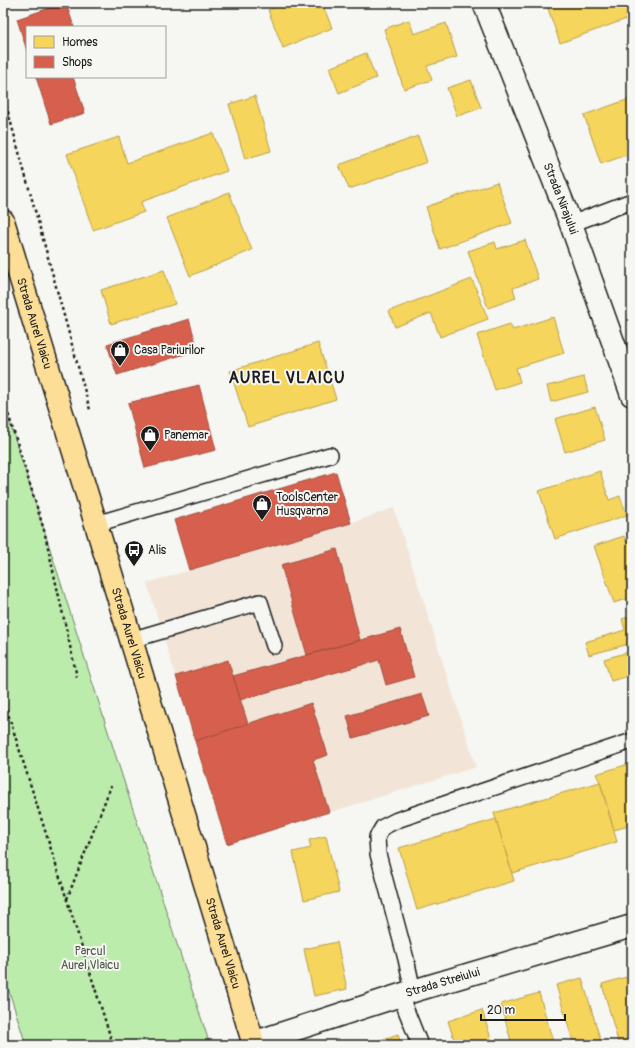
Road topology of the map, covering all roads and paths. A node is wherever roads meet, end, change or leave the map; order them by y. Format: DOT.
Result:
graph roads {
  1 [pos="484,3"];
  2 [pos="3,94"];
  3 [pos="632,201"];
  4 [pos="3,222"];
  5 [pos="571,224"];
  6 [pos="632,395"];
  7 [pos="3,397"];
  8 [pos="92,417"];
  9 [pos="330,455"];
  10 [pos="96,524"];
  11 [pos="131,640"];
  12 [pos="274,646"];
  13 [pos="77,677"];
  14 [pos="3,698"];
  15 [pos="632,741"];
  16 [pos="111,786"];
  17 [pos="67,900"];
  18 [pos="632,926"];
  19 [pos="406,993"];
  20 [pos="254,1044"];
  21 [pos="113,1045"];
  22 [pos="420,1045"];
  1 -- 5 [label="street, Strada Nirajului"];
  2 -- 8 [label="path"];
  3 -- 5 [label="lane"];
  4 -- 10 [label="main road, Strada Aurel Vlaicu"];
  5 -- 6 [label="street, Strada Nirajului"];
  7 -- 13 [label="path"];
  9 -- 10 [label="lane"];
  10 -- 11 [label="main road, Strada Aurel Vlaicu"];
  11 -- 12 [label="lane"];
  11 -- 20 [label="main road, Strada Aurel Vlaicu"];
  14 -- 17 [label="path"];
  15 -- 19 [label="lane"];
  16 -- 17 [label="path"];
  17 -- 21 [label="path"];
  18 -- 19 [label="street, Strada Streiului"];
  19 -- 20 [label="street, Strada Streiului"];
  19 -- 22 [label="lane"];
}
